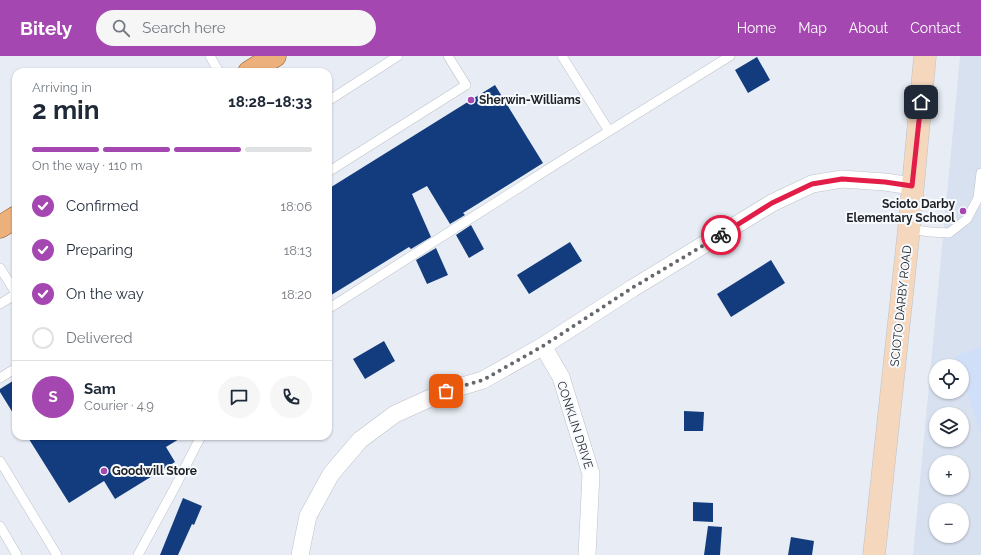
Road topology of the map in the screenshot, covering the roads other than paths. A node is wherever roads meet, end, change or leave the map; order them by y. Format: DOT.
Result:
graph roads {
  1 [pos="210,56"];
  2 [pos="275,56"];
  3 [pos="398,56"];
  4 [pos="448,56"];
  5 [pos="562,56"];
  6 [pos="730,56"];
  7 [pos="925,56"];
  8 [pos="217,68"];
  9 [pos="256,68"];
  10 [pos="332,98"];
  11 [pos="609,131"];
  12 [pos="332,169"];
  13 [pos="981,173"];
  14 [pos="912,186"];
  15 [pos="12,220"];
  16 [pos="0,227"];
  17 [pos="909,229"];
  18 [pos="0,268"];
  19 [pos="12,288"];
  20 [pos="12,296"];
  21 [pos="0,304"];
  22 [pos="332,306"];
  23 [pos="543,346"];
  24 [pos="12,370"];
  25 [pos="0,378"];
  26 [pos="199,440"];
  27 [pos="0,461"];
  28 [pos="0,526"];
  29 [pos="17,555"];
  30 [pos="57,555"];
  31 [pos="138,555"];
  32 [pos="300,555"];
  33 [pos="587,555"];
  34 [pos="874,555"];
  1 -- 8 [label="lane"];
  2 -- 9 [label="main road"];
  3 -- 10 [label="lane"];
  4 -- 12 [label="lane"];
  5 -- 11 [label="lane"];
  6 -- 11 [label="lane"];
  7 -- 14 [label="main road, SCIOTO DARBY ROAD"];
  11 -- 22 [label="lane"];
  13 -- 17 [label="lane"];
  14 -- 17 [label="main road, SCIOTO DARBY ROAD"];
  14 -- 23 [label="street"];
  15 -- 16 [label="main road"];
  17 -- 34 [label="main road, SCIOTO DARBY ROAD"];
  18 -- 19 [label="lane"];
  20 -- 21 [label="lane"];
  23 -- 32 [label="street"];
  23 -- 33 [label="street, CONKLIN DRIVE"];
  24 -- 25 [label="lane"];
  26 -- 31 [label="lane"];
  27 -- 30 [label="lane"];
  28 -- 29 [label="lane"];
}
